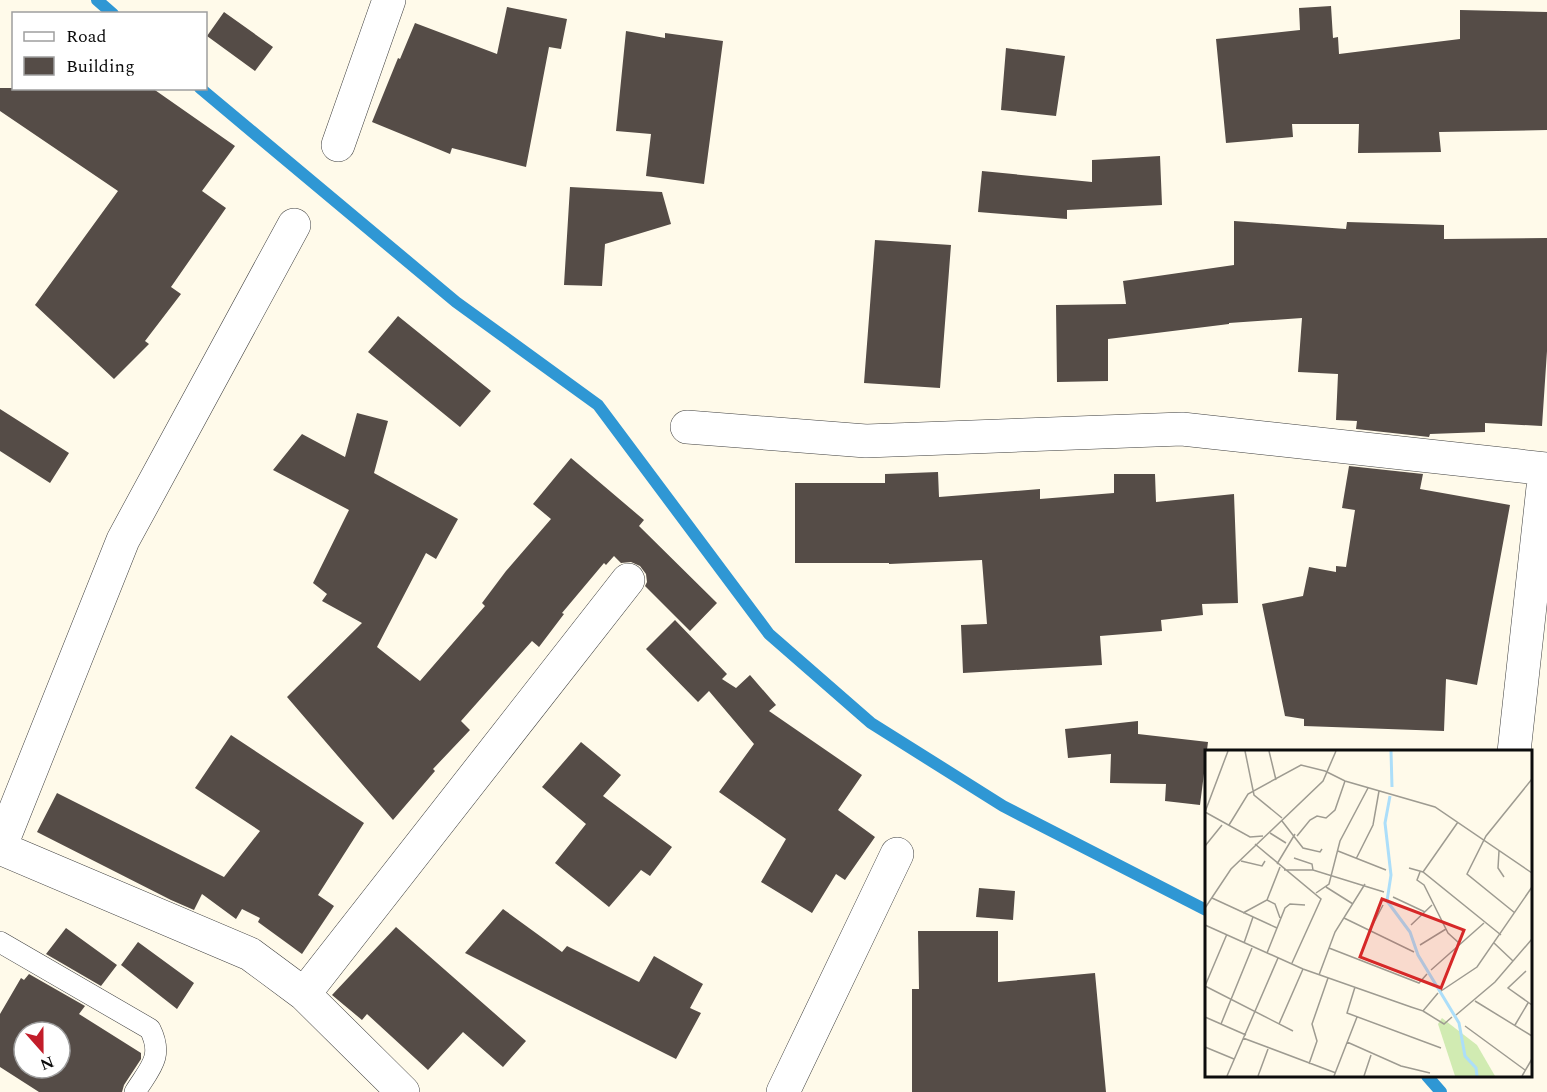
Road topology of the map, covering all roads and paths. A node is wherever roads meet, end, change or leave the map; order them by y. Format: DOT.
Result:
graph roads {
  1 [pos="389,0"];
  2 [pos="338,145"];
  3 [pos="294,225"];
  4 [pos="687,428"];
  5 [pos="1546,469"];
  6 [pos="628,580"];
  7 [pos="1514,750"];
  8 [pos="897,854"];
  9 [pos="0,942"];
  10 [pos="304,994"];
  11 [pos="135,1092"];
  12 [pos="403,1092"];
  13 [pos="783,1092"];
  1 -- 2 [label="street"];
  3 -- 10 [label="street"];
  4 -- 5 [label="street"];
  5 -- 7 [label="street"];
  6 -- 10 [label="street"];
  8 -- 13 [label="street"];
  9 -- 11 [label="lane"];
  10 -- 12 [label="street"];
}
